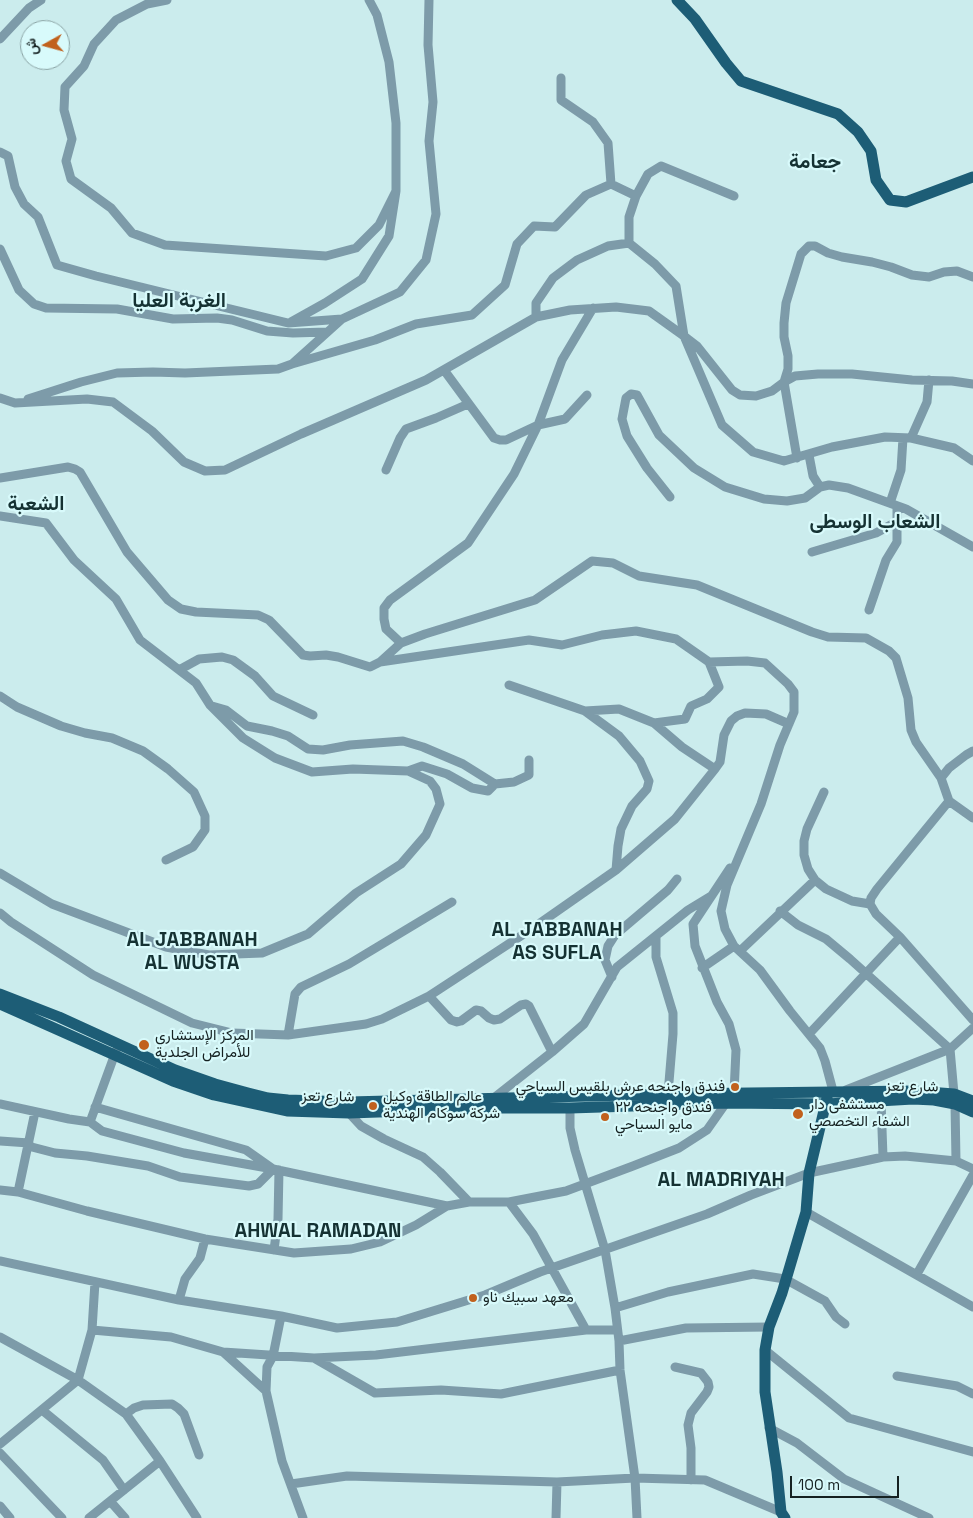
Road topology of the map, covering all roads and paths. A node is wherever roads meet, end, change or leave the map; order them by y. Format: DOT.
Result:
graph roads {
  1 [pos="41,0"];
  2 [pos="167,0"];
  3 [pos="369,0"];
  4 [pos="429,0"];
  5 [pos="677,0"];
  6 [pos="0,39"];
  7 [pos="561,78"];
  8 [pos="0,152"];
  9 [pos="973,177"];
  10 [pos="611,184"];
  11 [pos="396,192"];
  12 [pos="636,196"];
  13 [pos="734,196"];
  14 [pos="629,243"];
  15 [pos="0,249"];
  16 [pos="973,277"];
  17 [pos="593,308"];
  18 [pos="536,317"];
  19 [pos="342,319"];
  20 [pos="288,323"];
  21 [pos="327,332"];
  22 [pos="684,336"];
  23 [pos="292,364"];
  24 [pos="444,370"];
  25 [pos="929,380"];
  26 [pos="784,382"];
  27 [pos="973,384"];
  28 [pos="587,395"];
  29 [pos="0,398"];
  30 [pos="16,403"];
  31 [pos="468,404"];
  32 [pos="538,425"];
  33 [pos="907,438"];
  34 [pos="809,455"];
  35 [pos="797,458"];
  36 [pos="973,461"];
  37 [pos="386,470"];
  38 [pos="0,478"];
  39 [pos="820,487"];
  40 [pos="670,497"];
  41 [pos="893,504"];
  42 [pos="0,516"];
  43 [pos="898,521"];
  44 [pos="973,547"];
  45 [pos="812,552"];
  46 [pos="869,610"];
  47 [pos="401,644"];
  48 [pos="380,662"];
  49 [pos="709,662"];
  50 [pos="180,670"];
  51 [pos="510,686"];
  52 [pos="0,696"];
  53 [pos="210,705"];
  54 [pos="585,711"];
  55 [pos="313,715"];
  56 [pos="654,723"];
  57 [pos="789,724"];
  58 [pos="973,751"];
  59 [pos="529,760"];
  60 [pos="715,769"];
  61 [pos="408,771"];
  62 [pos="941,778"];
  63 [pos="495,784"];
  64 [pos="824,792"];
  65 [pos="949,801"];
  66 [pos="973,818"];
  67 [pos="740,853"];
  68 [pos="166,860"];
  69 [pos="616,870"];
  70 [pos="0,873"];
  71 [pos="677,879"];
  72 [pos="814,880"];
  73 [pos="711,896"];
  74 [pos="452,902"];
  75 [pos="870,904"];
  76 [pos="780,911"];
  77 [pos="0,913"];
  78 [pos="656,936"];
  79 [pos="900,937"];
  80 [pos="737,948"];
  81 [pos="702,968"];
  82 [pos="866,974"];
  83 [pos="612,977"];
  84 [pos="0,994"];
  85 [pos="429,996"];
  86 [pos="0,1004"];
  87 [pos="973,1020"];
  88 [pos="973,1028"];
  89 [pos="809,1034"];
  90 [pos="288,1035"];
  91 [pos="120,1044"];
  92 [pos="950,1049"];
  93 [pos="552,1052"];
  94 [pos="114,1055"];
  95 [pos="835,1091"];
  96 [pos="734,1093"];
  97 [pos="668,1094"];
  98 [pos="954,1099"];
  99 [pos="881,1101"];
  100 [pos="495,1102"];
  101 [pos="973,1102"];
  102 [pos="0,1104"];
  103 [pos="726,1104"];
  104 [pos="827,1104"];
  105 [pos="95,1107"];
  106 [pos="349,1108"];
  107 [pos="570,1108"];
  108 [pos="35,1112"];
  109 [pos="973,1112"];
  110 [pos="90,1122"];
  111 [pos="0,1141"];
  112 [pos="28,1144"];
  113 [pos="882,1157"];
  114 [pos="956,1161"];
  115 [pos="973,1169"];
  116 [pos="276,1170"];
  117 [pos="810,1173"];
  118 [pos="973,1175"];
  119 [pos="585,1184"];
  120 [pos="0,1190"];
  121 [pos="18,1192"];
  122 [pos="469,1202"];
  123 [pos="509,1202"];
  124 [pos="447,1206"];
  125 [pos="806,1212"];
  126 [pos="205,1239"];
  127 [pos="274,1250"];
  128 [pos="606,1250"];
  129 [pos="0,1261"];
  130 [pos="552,1269"];
  131 [pos="917,1274"];
  132 [pos="786,1280"];
  133 [pos="95,1282"];
  134 [pos="178,1300"];
  135 [pos="973,1307"];
  136 [pos="615,1308"];
  137 [pos="281,1316"];
  138 [pos="845,1324"];
  139 [pos="769,1326"];
  140 [pos="92,1330"];
  141 [pos="586,1330"];
  142 [pos="617,1330"];
  143 [pos="0,1337"];
  144 [pos="619,1341"];
  145 [pos="765,1350"];
  146 [pos="223,1352"];
  147 [pos="274,1356"];
  148 [pos="314,1358"];
  149 [pos="675,1367"];
  150 [pos="620,1370"];
  151 [pos="897,1376"];
  152 [pos="78,1380"];
  153 [pos="266,1391"];
  154 [pos="973,1394"];
  155 [pos="42,1410"];
  156 [pos="126,1414"];
  157 [pos="769,1428"];
  158 [pos="0,1444"];
  159 [pos="973,1452"];
  160 [pos="0,1453"];
  161 [pos="199,1455"];
  162 [pos="160,1461"];
  163 [pos="635,1478"];
  164 [pos="691,1480"];
  165 [pos="557,1482"];
  166 [pos="291,1484"];
  167 [pos="124,1490"];
  168 [pos="110,1501"];
  169 [pos="0,1506"];
  170 [pos="783,1515"];
  171 [pos="10,1518"];
  172 [pos="62,1518"];
  173 [pos="89,1518"];
  174 [pos="125,1518"];
  175 [pos="197,1518"];
  176 [pos="303,1518"];
  177 [pos="556,1518"];
  178 [pos="637,1518"];
  179 [pos="929,1518"];
  1 -- 6 [label="street"];
  2 -- 11 [label="street"];
  3 -- 11 [label="street"];
  4 -- 19 [label="street"];
  5 -- 9 [label="main road"];
  7 -- 10 [label="street"];
  8 -- 20 [label="street"];
  10 -- 12 [label="street"];
  10 -- 23 [label="street"];
  11 -- 20 [label="street"];
  12 -- 13 [label="street"];
  12 -- 14 [label="street"];
  14 -- 18 [label="street"];
  14 -- 22 [label="street"];
  15 -- 21 [label="street"];
  16 -- 26 [label="street"];
  17 -- 18 [label="street"];
  17 -- 22 [label="street"];
  17 -- 32 [label="street"];
  18 -- 24 [label="street"];
  19 -- 20 [label="street"];
  19 -- 21 [label="street"];
  21 -- 23 [label="street"];
  22 -- 26 [label="street"];
  22 -- 35 [label="street"];
  23 -- 30 [label="street"];
  24 -- 30 [label="street"];
  24 -- 31 [label="street"];
  25 -- 26 [label="street"];
  25 -- 27 [label="street"];
  25 -- 33 [label="street"];
  26 -- 35 [label="street"];
  28 -- 32 [label="street"];
  29 -- 30 [label="street"];
  31 -- 32 [label="street"];
  31 -- 37 [label="street"];
  32 -- 47 [label="street"];
  33 -- 34 [label="street"];
  33 -- 36 [label="street"];
  33 -- 41 [label="street"];
  34 -- 35 [label="street"];
  34 -- 39 [label="street"];
  38 -- 48 [label="street"];
  39 -- 40 [label="street"];
  39 -- 41 [label="street"];
  41 -- 43 [label="street"];
  41 -- 44 [label="street"];
  42 -- 50 [label="street"];
  43 -- 45 [label="street"];
  43 -- 46 [label="street"];
  47 -- 48 [label="street"];
  47 -- 62 [label="street"];
  48 -- 49 [label="street"];
  49 -- 56 [label="street"];
  49 -- 57 [label="street"];
  50 -- 53 [label="street"];
  50 -- 55 [label="street"];
  51 -- 54 [label="street"];
  52 -- 68 [label="street"];
  53 -- 61 [label="street"];
  53 -- 63 [label="street"];
  54 -- 56 [label="street"];
  54 -- 69 [label="street"];
  56 -- 60 [label="street"];
  57 -- 60 [label="street"];
  57 -- 67 [label="street"];
  58 -- 62 [label="street"];
  59 -- 63 [label="street"];
  60 -- 69 [label="street"];
  61 -- 63 [label="street"];
  61 -- 70 [label="street"];
  62 -- 65 [label="street"];
  64 -- 72 [label="street"];
  65 -- 66 [label="street"];
  65 -- 75 [label="street"];
  67 -- 73 [label="street"];
  67 -- 80 [label="street"];
  69 -- 85 [label="street"];
  71 -- 83 [label="street"];
  72 -- 75 [label="street"];
  72 -- 76 [label="street"];
  73 -- 78 [label="street"];
  73 -- 81 [label="street"];
  74 -- 90 [label="street"];
  75 -- 79 [label="street"];
  76 -- 80 [label="street"];
  76 -- 82 [label="street"];
  77 -- 90 [label="street"];
  78 -- 83 [label="street"];
  78 -- 97 [label="street"];
  79 -- 82 [label="street"];
  79 -- 87 [label="street"];
  80 -- 81 [label="street"];
  80 -- 89 [label="street"];
  81 -- 96 [label="street"];
  82 -- 89 [label="street"];
  82 -- 92 [label="street"];
  83 -- 93 [label="street"];
  84 -- 91 [label="main road, شارع تعز"];
  85 -- 90 [label="street"];
  85 -- 93 [label="street"];
  86 -- 94 [label="main road, شارع تعز"];
  88 -- 92 [label="street"];
  89 -- 95 [label="street"];
  91 -- 94 [label="street"];
  91 -- 106 [label="main road, شارع تعز"];
  92 -- 95 [label="street"];
  92 -- 98 [label="street"];
  93 -- 100 [label="street"];
  94 -- 105 [label="street"];
  94 -- 106 [label="main road, شارع تعز"];
  95 -- 96 [label="main road, شارع تعز"];
  95 -- 98 [label="main road, شارع تعز"];
  95 -- 104 [label="main road"];
  96 -- 97 [label="main road, شارع تعز"];
  97 -- 100 [label="main road, شارع تعز"];
  98 -- 99 [label="main road, شارع تعز"];
  98 -- 101 [label="main road, شارع تعز"];
  98 -- 109 [label="main road, شارع تعز"];
  98 -- 114 [label="street"];
  99 -- 104 [label="main road, شارع تعز"];
  99 -- 113 [label="street"];
  100 -- 106 [label="main road, شارع تعز"];
  100 -- 107 [label="main road, شارع تعز"];
  102 -- 108 [label="street"];
  103 -- 104 [label="main road, شارع تعز"];
  103 -- 107 [label="main road, شارع تعز"];
  103 -- 119 [label="street"];
  104 -- 117 [label="main road"];
  105 -- 110 [label="street"];
  105 -- 116 [label="street"];
  106 -- 122 [label="street"];
  107 -- 119 [label="street"];
  108 -- 110 [label="street"];
  108 -- 112 [label="street"];
  110 -- 116 [label="street"];
  111 -- 112 [label="street"];
  112 -- 116 [label="street"];
  112 -- 121 [label="street"];
  113 -- 114 [label="street"];
  113 -- 117 [label="street"];
  114 -- 115 [label="street"];
  116 -- 124 [label="street"];
  116 -- 127 [label="street"];
  117 -- 125 [label="main road"];
  117 -- 128 [label="street"];
  118 -- 131 [label="street"];
  119 -- 123 [label="street"];
  119 -- 128 [label="street"];
  120 -- 121 [label="street"];
  121 -- 126 [label="street"];
  122 -- 123 [label="street"];
  122 -- 124 [label="street"];
  123 -- 130 [label="street"];
  124 -- 127 [label="street"];
  125 -- 131 [label="street"];
  125 -- 132 [label="main road"];
  126 -- 127 [label="street"];
  126 -- 134 [label="street"];
  128 -- 130 [label="street"];
  128 -- 136 [label="street"];
  129 -- 133 [label="street"];
  130 -- 137 [label="street"];
  130 -- 141 [label="street"];
  131 -- 135 [label="street"];
  132 -- 136 [label="street"];
  132 -- 138 [label="street"];
  132 -- 139 [label="main road"];
  133 -- 134 [label="street"];
  133 -- 140 [label="street"];
  134 -- 137 [label="street"];
  136 -- 142 [label="street"];
  137 -- 147 [label="street"];
  139 -- 144 [label="street"];
  139 -- 145 [label="main road"];
  140 -- 146 [label="street"];
  140 -- 152 [label="street"];
  141 -- 142 [label="street"];
  141 -- 148 [label="street"];
  142 -- 144 [label="street"];
  143 -- 152 [label="street"];
  144 -- 150 [label="street"];
  145 -- 157 [label="main road"];
  145 -- 159 [label="street"];
  146 -- 147 [label="street"];
  146 -- 153 [label="street"];
  147 -- 148 [label="street"];
  147 -- 153 [label="street"];
  148 -- 150 [label="street"];
  149 -- 164 [label="street"];
  150 -- 163 [label="street"];
  151 -- 154 [label="street"];
  152 -- 155 [label="street"];
  152 -- 156 [label="street"];
  153 -- 166 [label="street"];
  155 -- 158 [label="street"];
  155 -- 167 [label="street"];
  156 -- 161 [label="street"];
  156 -- 162 [label="street"];
  157 -- 170 [label="main road"];
  157 -- 179 [label="street"];
  160 -- 172 [label="street"];
  162 -- 167 [label="street"];
  162 -- 175 [label="street"];
  163 -- 164 [label="street"];
  163 -- 165 [label="street"];
  163 -- 178 [label="street"];
  164 -- 170 [label="street"];
  165 -- 166 [label="street"];
  165 -- 177 [label="street"];
  166 -- 176 [label="street"];
  167 -- 168 [label="street"];
  168 -- 173 [label="street"];
  168 -- 174 [label="street"];
  169 -- 171 [label="street"];
}
